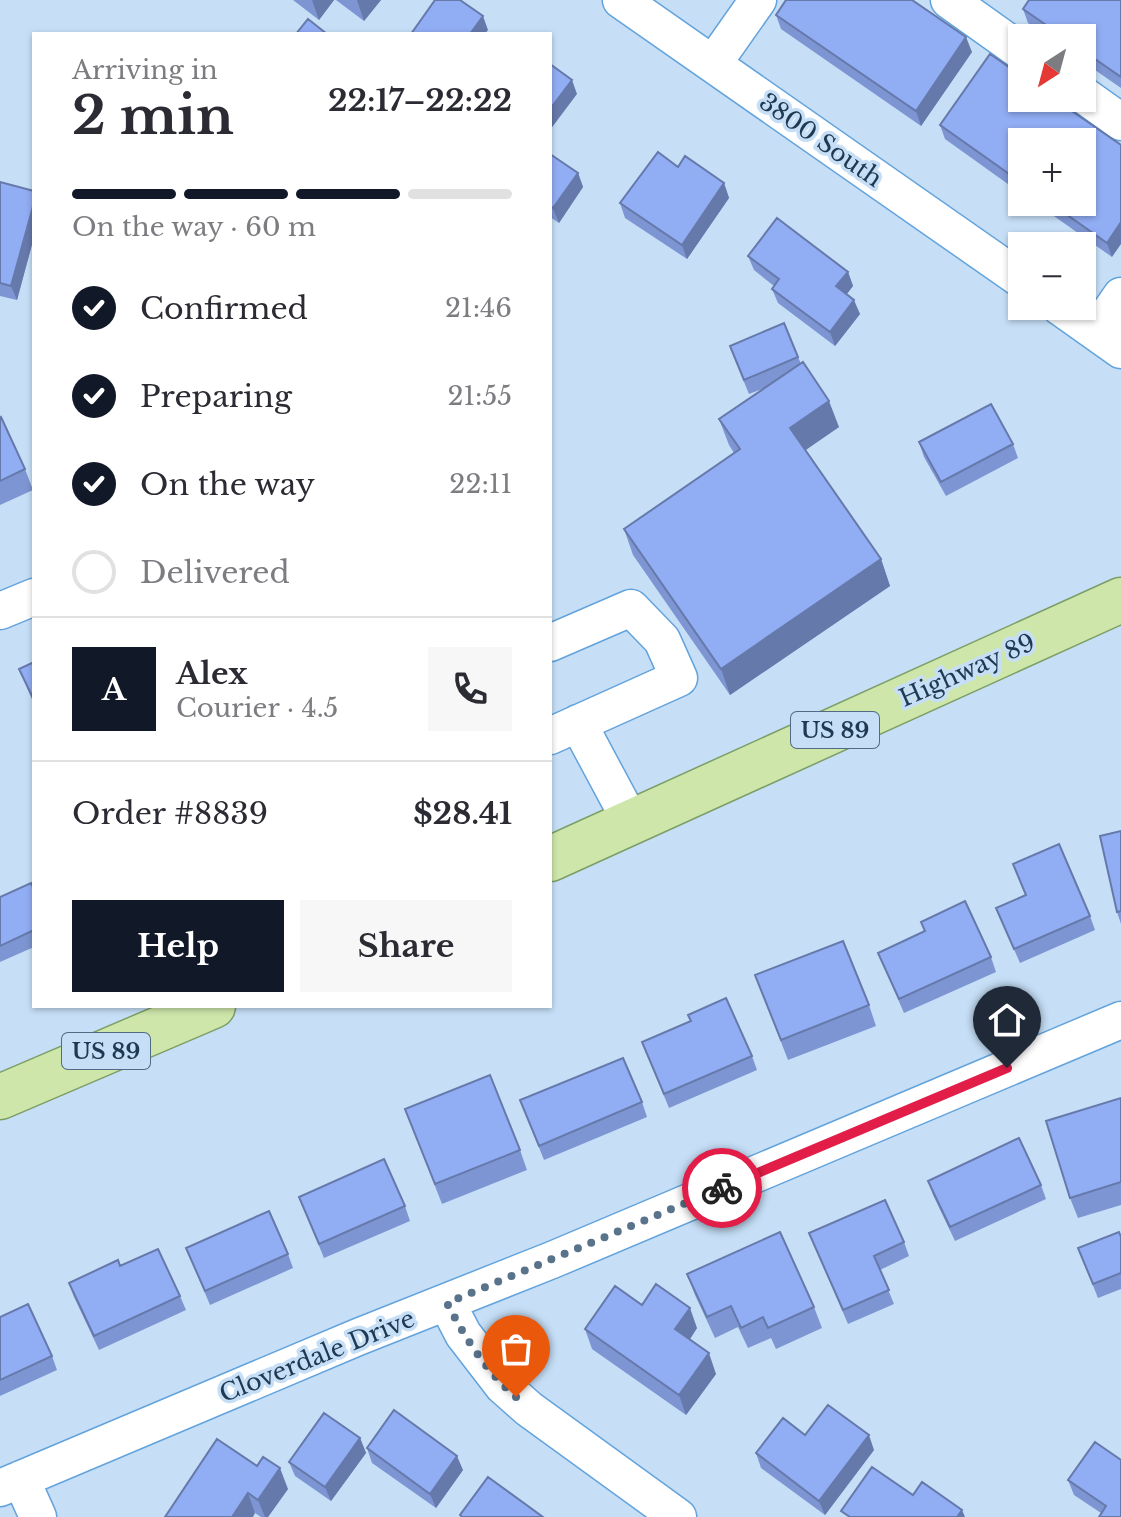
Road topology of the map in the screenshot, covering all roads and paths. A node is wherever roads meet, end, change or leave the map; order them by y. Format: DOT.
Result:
graph roads {
  1 [pos="621,0"];
  2 [pos="758,0"];
  3 [pos="949,0"];
  4 [pos="1008,42"];
  5 [pos="713,64"];
  6 [pos="1096,104"];
  7 [pos="1121,122"];
  8 [pos="1008,270"];
  9 [pos="1121,296"];
  10 [pos="1079,320"];
  11 [pos="1108,341"];
  12 [pos="32,598"];
  13 [pos="1121,600"];
  14 [pos="0,611"];
  15 [pos="552,642"];
  16 [pos="564,729"];
  17 [pos="631,822"];
  18 [pos="552,858"];
  19 [pos="208,1008"];
  20 [pos="1121,1020"];
  21 [pos="0,1097"];
  22 [pos="447,1303"];
  23 [pos="11,1483"];
  24 [pos="38,1517"];
  25 [pos="678,1517"];
  1 -- 5 [label="street, 3800 South"];
  2 -- 5 [label="street"];
  3 -- 4 [label="street"];
  5 -- 8 [label="street, 3800 South"];
  6 -- 7 [label="street"];
  9 -- 11 [label="street"];
  10 -- 11 [label="street"];
  12 -- 14 [label="street"];
  13 -- 17 [label="main road, Highway 89 / US 89"];
  15 -- 16 [label="street"];
  16 -- 17 [label="street"];
  17 -- 18 [label="main road, Highway 89 / US 89"];
  19 -- 21 [label="main road, US 89"];
  20 -- 22 [label="street, Cloverdale Drive"];
  22 -- 23 [label="street, Cloverdale Drive"];
  22 -- 25 [label="street"];
  23 -- 24 [label="street"];
}
